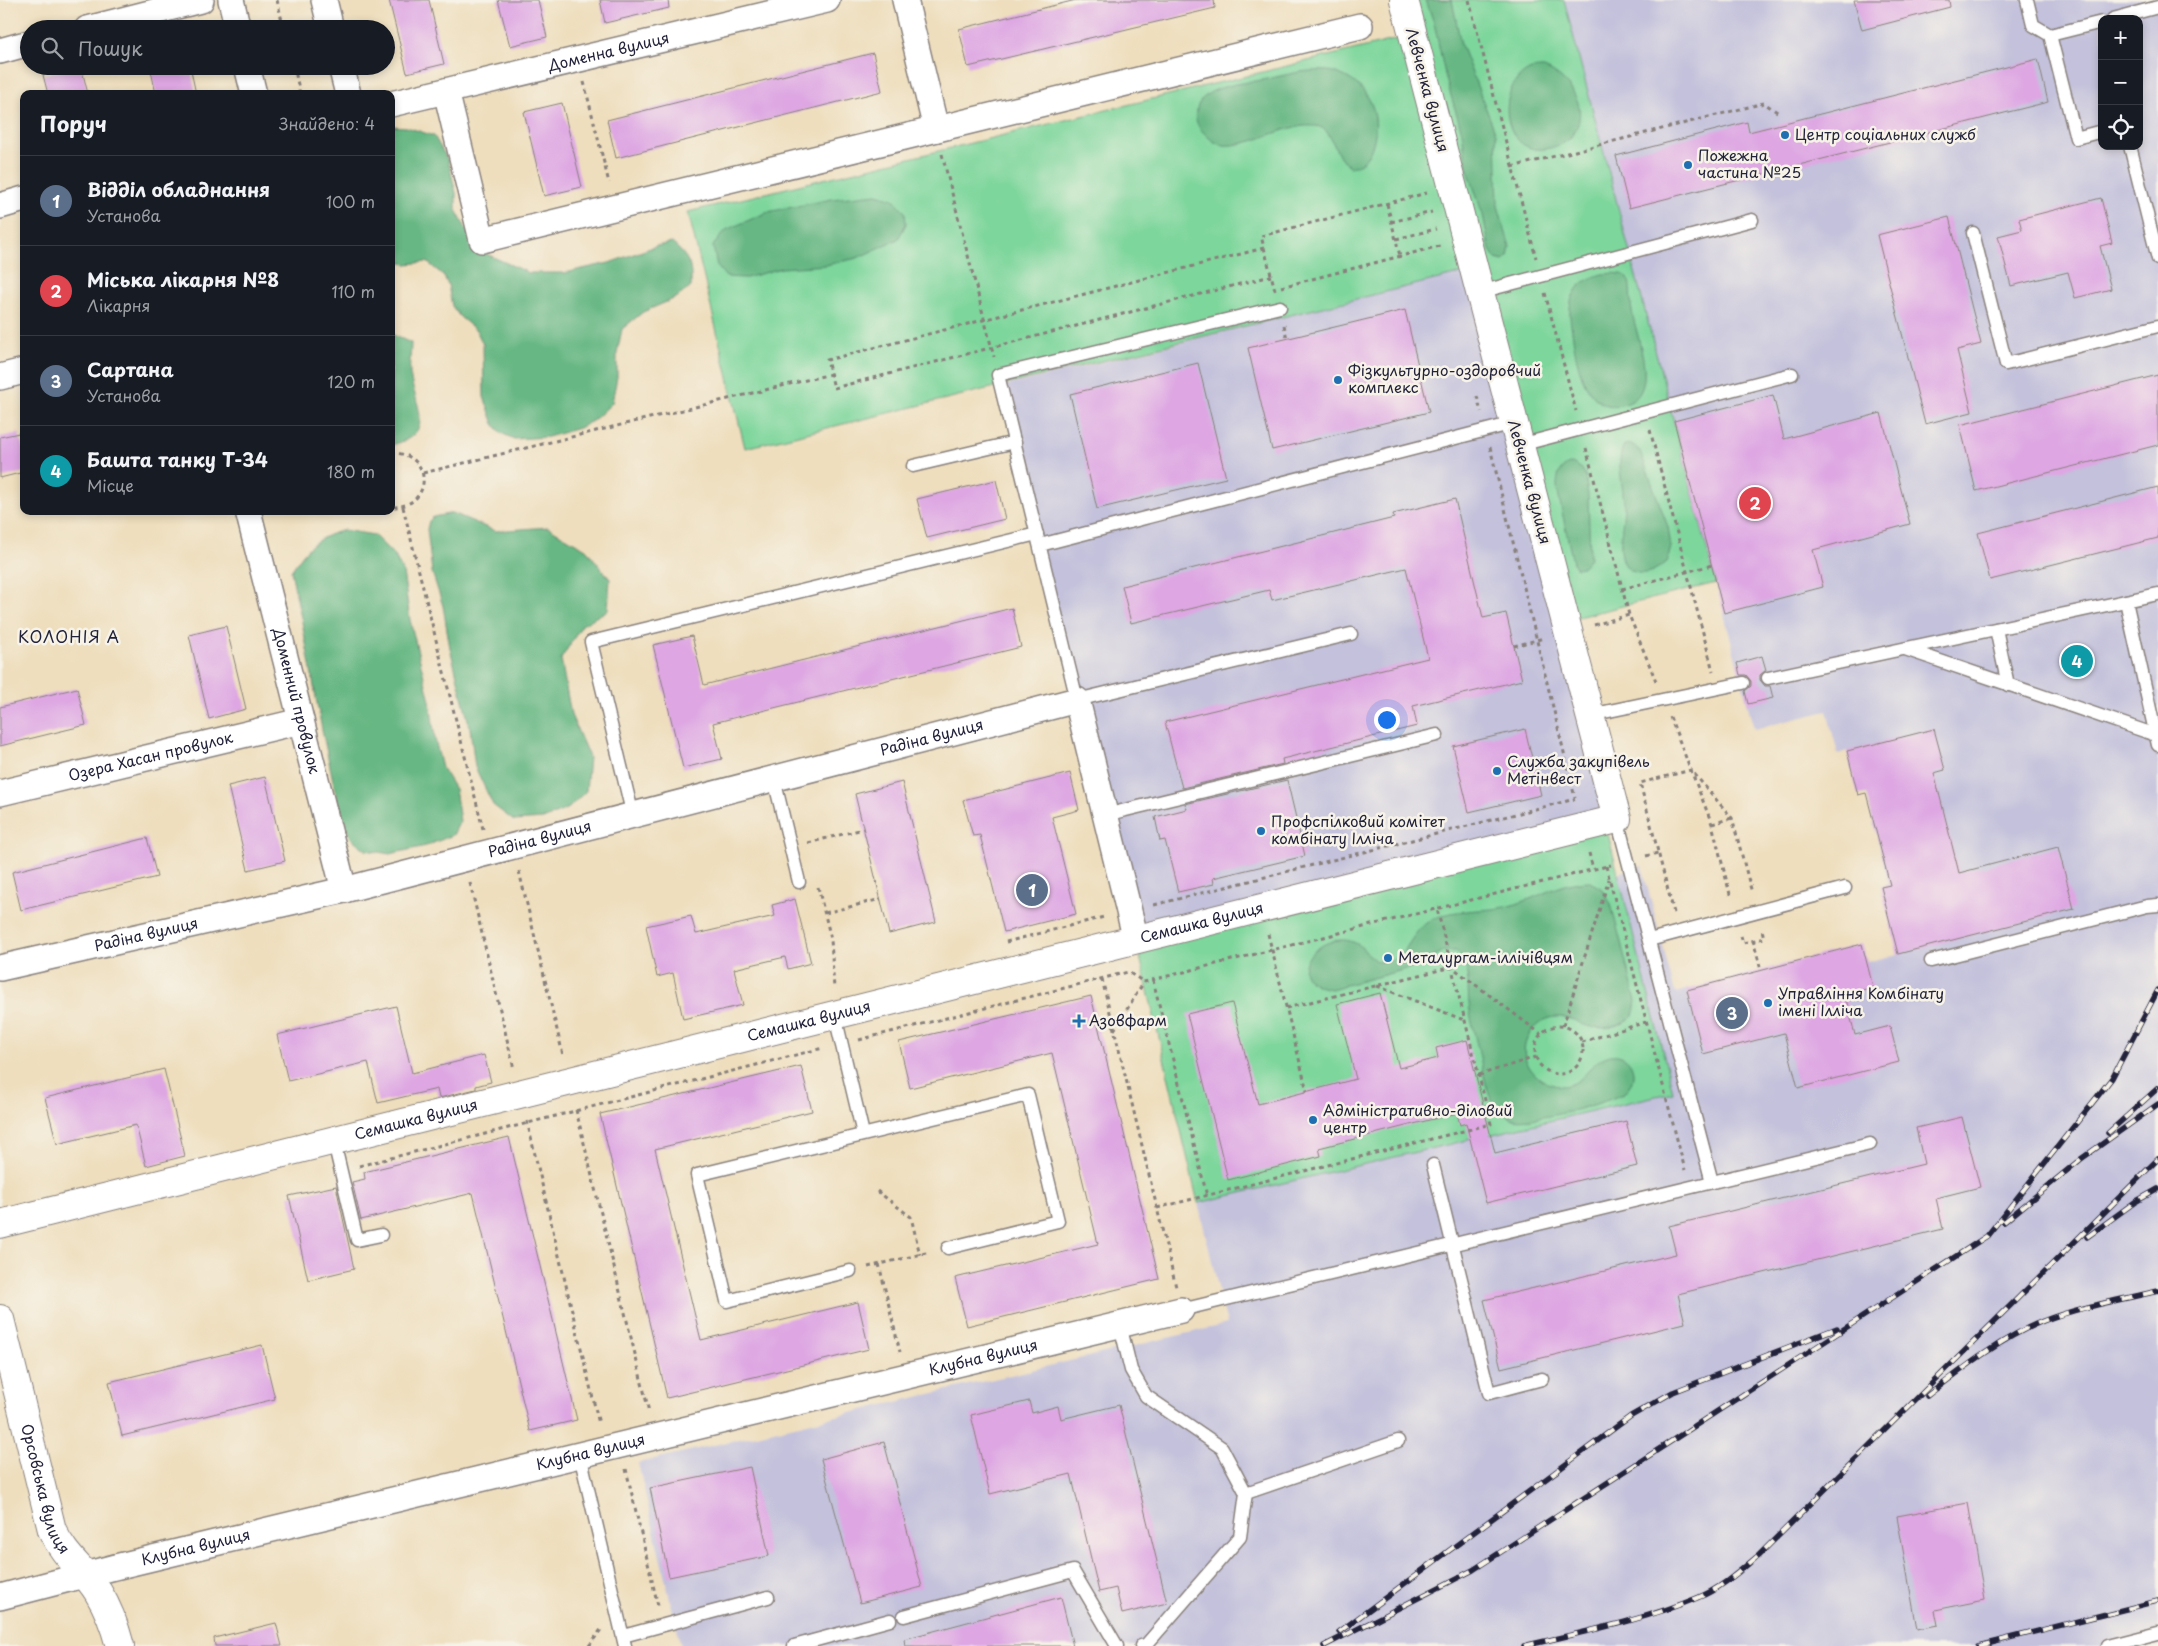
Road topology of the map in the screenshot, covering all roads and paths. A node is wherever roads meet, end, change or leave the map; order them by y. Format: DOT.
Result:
graph roads {
  1 [pos="201,0"];
  2 [pos="230,0"];
  3 [pos="277,0"];
  4 [pos="324,0"];
  5 [pos="827,0"];
  6 [pos="905,0"];
  7 [pos="1404,0"];
  8 [pos="1469,0"];
  9 [pos="2027,0"];
  10 [pos="2158,7"];
  11 [pos="2128,15"];
  12 [pos="122,20"];
  13 [pos="236,20"];
  14 [pos="282,20"];
  15 [pos="329,20"];
  16 [pos="2098,23"];
  17 [pos="1360,26"];
  18 [pos="2050,35"];
  19 [pos="20,45"];
  20 [pos="0,51"];
  21 [pos="579,59"];
  22 [pos="249,75"];
  23 [pos="296,75"];
  24 [pos="343,75"];
  25 [pos="253,90"];
  26 [pos="299,90"];
  27 [pos="347,90"];
  28 [pos="446,91"];
  29 [pos="395,103"];
  30 [pos="1780,114"];
  31 [pos="936,130"];
  32 [pos="2098,132"];
  33 [pos="2131,150"];
  34 [pos="1512,166"];
  35 [pos="1428,193"];
  36 [pos="20,200"];
  37 [pos="1387,204"];
  38 [pos="0,206"];
  39 [pos="615,208"];
  40 [pos="1432,212"];
  41 [pos="1752,220"];
  42 [pos="1391,222"];
  43 [pos="1436,229"];
  44 [pos="1974,233"];
  45 [pos="1261,236"];
  46 [pos="1396,240"];
  47 [pos="1440,246"];
  48 [pos="1264,248"];
  49 [pos="1400,257"];
  50 [pos="2158,259"];
  51 [pos="1271,276"];
  52 [pos="1541,276"];
  53 [pos="1275,289"];
  54 [pos="1480,292"];
  55 [pos="1280,307"];
  56 [pos="984,320"];
  57 [pos="2158,326"];
  58 [pos="991,348"];
  59 [pos="20,372"];
  60 [pos="831,374"];
  61 [pos="1792,374"];
  62 [pos="998,375"];
  63 [pos="0,377"];
  64 [pos="1645,412"];
  65 [pos="1581,429"];
  66 [pos="1517,434"];
  67 [pos="1014,442"];
  68 [pos="395,454"];
  69 [pos="914,466"];
  70 [pos="423,474"];
  71 [pos="395,507"];
  72 [pos="403,507"];
  73 [pos="249,515"];
  74 [pos="1038,539"];
  75 [pos="1712,565"];
  76 [pos="1687,572"];
  77 [pos="1622,589"];
  78 [pos="2158,594"];
  79 [pos="2126,601"];
  80 [pos="1630,615"];
  81 [pos="1996,629"];
  82 [pos="1351,634"];
  83 [pos="1903,649"];
  84 [pos="1768,678"];
  85 [pos="1742,683"];
  86 [pos="2008,685"];
  87 [pos="1717,689"];
  88 [pos="1078,700"];
  89 [pos="1590,716"];
  90 [pos="301,721"];
  91 [pos="1437,735"];
  92 [pos="2157,740"];
  93 [pos="774,779"];
  94 [pos="0,792"];
  95 [pos="1575,798"];
  96 [pos="1106,815"];
  97 [pos="634,816"];
  98 [pos="1732,818"];
  99 [pos="1617,819"];
  100 [pos="481,823"];
  101 [pos="863,829"];
  102 [pos="806,834"];
  103 [pos="808,843"];
  104 [pos="513,847"];
  105 [pos="790,847"];
  106 [pos="810,852"];
  107 [pos="1658,853"];
  108 [pos="464,859"];
  109 [pos="1628,860"];
  110 [pos="1606,866"];
  111 [pos="816,878"];
  112 [pos="1254,879"];
  113 [pos="1609,879"];
  114 [pos="799,882"];
  115 [pos="1845,888"];
  116 [pos="344,890"];
  117 [pos="881,899"];
  118 [pos="2158,906"];
  119 [pos="1262,909"];
  120 [pos="1437,909"];
  121 [pos="1129,911"];
  122 [pos="1757,912"];
  123 [pos="825,913"];
  124 [pos="1736,917"];
  125 [pos="1679,932"];
  126 [pos="1136,940"];
  127 [pos="1649,940"];
  128 [pos="1753,940"];
  129 [pos="998,944"];
  130 [pos="1272,950"];
  131 [pos="1931,961"];
  132 [pos="1452,967"];
  133 [pos="0,968"];
  134 [pos="1761,970"];
  135 [pos="1102,978"];
  136 [pos="1153,980"];
  137 [pos="1144,982"];
  138 [pos="1376,986"];
  139 [pos="1286,1008"];
  140 [pos="835,1016"];
  141 [pos="1465,1020"];
  142 [pos="1646,1022"];
  143 [pos="1562,1026"];
  144 [pos="1114,1030"];
  145 [pos="1541,1034"];
  146 [pos="1582,1042"];
  147 [pos="842,1044"];
  148 [pos="1536,1057"];
  149 [pos="1479,1075"];
  150 [pos="570,1083"];
  151 [pos="1307,1091"];
  152 [pos="520,1095"];
  153 [pos="577,1111"];
  154 [pos="527,1123"];
  155 [pos="863,1134"];
  156 [pos="334,1142"];
  157 [pos="1870,1144"];
  158 [pos="1433,1165"];
  159 [pos="340,1170"];
  160 [pos="1712,1182"];
  161 [pos="1690,1187"];
  162 [pos="877,1191"];
  163 [pos="1208,1196"];
  164 [pos="1157,1208"];
  165 [pos="0,1224"];
  166 [pos="381,1235"];
  167 [pos="1452,1244"];
  168 [pos="948,1248"];
  169 [pos="920,1255"];
  170 [pos="879,1264"];
  171 [pos="850,1271"];
  172 [pos="1182,1310"];
  173 [pos="0,1319"];
  174 [pos="1120,1325"];
  175 [pos="906,1376"];
  176 [pos="1542,1379"];
  177 [pos="655,1437"];
  178 [pos="1398,1441"];
  179 [pos="613,1447"];
  180 [pos="580,1455"];
  181 [pos="1246,1494"];
  182 [pos="85,1575"];
  183 [pos="0,1597"];
  184 [pos="768,1597"];
  185 [pos="904,1616"];
  186 [pos="890,1620"];
  187 [pos="662,1626"];
  188 [pos="2158,1633"];
  189 [pos="624,1641"];
  190 [pos="120,1646"];
  191 [pos="794,1646"];
  192 [pos="1117,1646"];
  193 [pos="1141,1646"];
  194 [pos="2107,1646"];
  1 -- 12 [label="street"];
  2 -- 13 [label="street"];
  3 -- 14 [label="path"];
  4 -- 15 [label="street"];
  5 -- 21 [label="street, Доменна вулиця"];
  6 -- 31 [label="street"];
  7 -- 54 [label="street, Левченка вулиця"];
  8 -- 34 [label="path"];
  9 -- 18 [label="lane"];
  10 -- 11 [label="lane"];
  16 -- 18 [label="lane"];
  17 -- 31 [label="street"];
  18 -- 32 [label="lane"];
  19 -- 20 [label="street"];
  21 -- 28 [label="street, Доменна вулиця"];
  21 -- 39 [label="path"];
  22 -- 25 [label="street"];
  23 -- 26 [label="path"];
  24 -- 27 [label="street"];
  28 -- 29 [label="street, Доменна вулиця"];
  28 -- 39 [label="street"];
  30 -- 34 [label="path"];
  31 -- 39 [label="street"];
  31 -- 56 [label="path"];
  33 -- 50 [label="lane"];
  34 -- 52 [label="path"];
  35 -- 37 [label="path"];
  36 -- 38 [label="street"];
  37 -- 42 [label="path"];
  37 -- 45 [label="path"];
  40 -- 42 [label="path"];
  41 -- 52 [label="lane"];
  42 -- 46 [label="path"];
  43 -- 46 [label="path"];
  44 -- 57 [label="lane"];
  46 -- 49 [label="path"];
  47 -- 49 [label="path"];
  48 -- 56 [label="path"];
  49 -- 53 [label="path"];
  51 -- 58 [label="path"];
  52 -- 54 [label="lane"];
  52 -- 65 [label="path"];
  54 -- 66 [label="street, Левченка вулиця"];
  55 -- 62 [label="lane"];
  56 -- 58 [label="path"];
  56 -- 60 [label="path"];
  58 -- 60 [label="path"];
  58 -- 62 [label="path"];
  59 -- 63 [label="street"];
  60 -- 70 [label="path"];
  61 -- 64 [label="lane"];
  62 -- 67 [label="lane"];
  64 -- 65 [label="lane"];
  64 -- 76 [label="path"];
  65 -- 66 [label="lane"];
  65 -- 77 [label="path"];
  66 -- 74 [label="lane"];
  66 -- 89 [label="street, Левченка вулиця"];
  67 -- 69 [label="lane"];
  67 -- 74 [label="lane"];
  68 -- 70 [label="path"];
  70 -- 72 [label="path"];
  71 -- 72 [label="path"];
  72 -- 100 [label="path"];
  73 -- 90 [label="street, Доменний провулок"];
  74 -- 88 [label="lane"];
  74 -- 97 [label="lane"];
  75 -- 76 [label="path"];
  76 -- 77 [label="path"];
  76 -- 87 [label="path"];
  77 -- 80 [label="path"];
  78 -- 79 [label="lane"];
  79 -- 81 [label="lane"];
  79 -- 92 [label="lane"];
  81 -- 83 [label="lane"];
  81 -- 86 [label="lane"];
  82 -- 88 [label="lane"];
  83 -- 84 [label="lane"];
  83 -- 86 [label="lane"];
  85 -- 87 [label="lane"];
  86 -- 92 [label="lane"];
  87 -- 89 [label="lane"];
  88 -- 93 [label="street, Радіна вулиця"];
  88 -- 96 [label="street"];
  89 -- 99 [label="street, Левченка вулиця"];
  90 -- 94 [label="street, Озера Хасан провулок"];
  90 -- 116 [label="street, Доменний провулок"];
  91 -- 96 [label="lane"];
  93 -- 97 [label="street, Радіна вулиця"];
  93 -- 105 [label="lane"];
  95 -- 112 [label="path"];
  96 -- 121 [label="street"];
  97 -- 104 [label="street, Радіна вулиця"];
  98 -- 107 [label="path"];
  98 -- 122 [label="path"];
  98 -- 124 [label="path"];
  99 -- 109 [label="lane"];
  99 -- 119 [label="street, Семашка вулиця"];
  101 -- 103 [label="path"];
  102 -- 103 [label="path"];
  103 -- 105 [label="path"];
  103 -- 106 [label="path"];
  104 -- 108 [label="street, Радіна вулиця"];
  104 -- 150 [label="path"];
  105 -- 114 [label="lane"];
  107 -- 109 [label="path"];
  107 -- 125 [label="path"];
  108 -- 116 [label="street, Радіна вулиця"];
  108 -- 152 [label="path"];
  109 -- 110 [label="path"];
  109 -- 127 [label="lane"];
  110 -- 113 [label="path"];
  110 -- 120 [label="path"];
  111 -- 123 [label="path"];
  112 -- 119 [label="path"];
  112 -- 121 [label="path"];
  113 -- 142 [label="path"];
  113 -- 143 [label="path"];
  115 -- 122 [label="lane"];
  116 -- 133 [label="street, Радіна вулиця"];
  117 -- 123 [label="path"];
  118 -- 131 [label="lane"];
  119 -- 126 [label="street, Семашка вулиця"];
  119 -- 130 [label="path"];
  120 -- 130 [label="path"];
  120 -- 132 [label="path"];
  121 -- 126 [label="street"];
  121 -- 129 [label="path"];
  122 -- 124 [label="lane"];
  122 -- 128 [label="path"];
  123 -- 140 [label="path"];
  124 -- 125 [label="lane"];
  124 -- 128 [label="path"];
  125 -- 127 [label="lane"];
  126 -- 140 [label="street, Семашка вулиця"];
  127 -- 160 [label="lane"];
  128 -- 134 [label="path"];
  130 -- 136 [label="path"];
  130 -- 139 [label="path"];
  132 -- 138 [label="path"];
  132 -- 141 [label="path"];
  132 -- 145 [label="path"];
  135 -- 137 [label="path"];
  135 -- 144 [label="path"];
  135 -- 147 [label="path"];
  136 -- 137 [label="path"];
  136 -- 163 [label="path"];
  137 -- 144 [label="path"];
  138 -- 139 [label="path"];
  138 -- 141 [label="path"];
  139 -- 151 [label="path"];
  140 -- 147 [label="lane"];
  140 -- 150 [label="street, Семашка вулиця"];
  141 -- 149 [label="path"];
  142 -- 146 [label="path"];
  142 -- 161 [label="path"];
  143 -- 145 [label="path"];
  143 -- 146 [label="path"];
  144 -- 164 [label="path"];
  145 -- 148 [label="path"];
  146 -- 148 [label="path"];
  147 -- 153 [label="path"];
  147 -- 155 [label="lane"];
  148 -- 149 [label="path"];
  149 -- 163 [label="path"];
  150 -- 152 [label="street, Семашка вулиця"];
  150 -- 153 [label="path"];
  152 -- 154 [label="path"];
  152 -- 156 [label="street, Семашка вулиця"];
  153 -- 154 [label="path"];
  153 -- 177 [label="path"];
  154 -- 159 [label="path"];
  154 -- 179 [label="path"];
  155 -- 168 [label="lane"];
  155 -- 171 [label="lane"];
  156 -- 159 [label="lane"];
  156 -- 165 [label="street, Семашка вулиця"];
  157 -- 160 [label="lane"];
  158 -- 167 [label="lane"];
  159 -- 166 [label="lane"];
  160 -- 161 [label="lane"];
  161 -- 167 [label="lane"];
  162 -- 169 [label="path"];
  163 -- 164 [label="path"];
  164 -- 172 [label="path"];
  167 -- 172 [label="lane"];
  167 -- 176 [label="lane"];
  168 -- 169 [label="path"];
  169 -- 170 [label="path"];
  170 -- 171 [label="path"];
  170 -- 175 [label="path"];
  172 -- 174 [label="street, Клубна вулиця"];
  173 -- 182 [label="street, Орсовська вулиця"];
  174 -- 175 [label="street, Клубна вулиця"];
  174 -- 181 [label="lane"];
  175 -- 177 [label="street, Клубна вулиця"];
  177 -- 179 [label="street, Клубна вулиця"];
  178 -- 181 [label="lane"];
  179 -- 180 [label="street, Клубна вулиця"];
  179 -- 187 [label="path"];
  180 -- 182 [label="street, Клубна вулиця"];
  180 -- 189 [label="lane"];
  181 -- 193 [label="lane"];
  182 -- 183 [label="street, Клубна вулиця"];
  182 -- 190 [label="street, Орсовська вулиця"];
  184 -- 187 [label="lane"];
  185 -- 192 [label="lane"];
  186 -- 191 [label="lane"];
  187 -- 189 [label="lane"];
  188 -- 194 [label="lane"];
}
